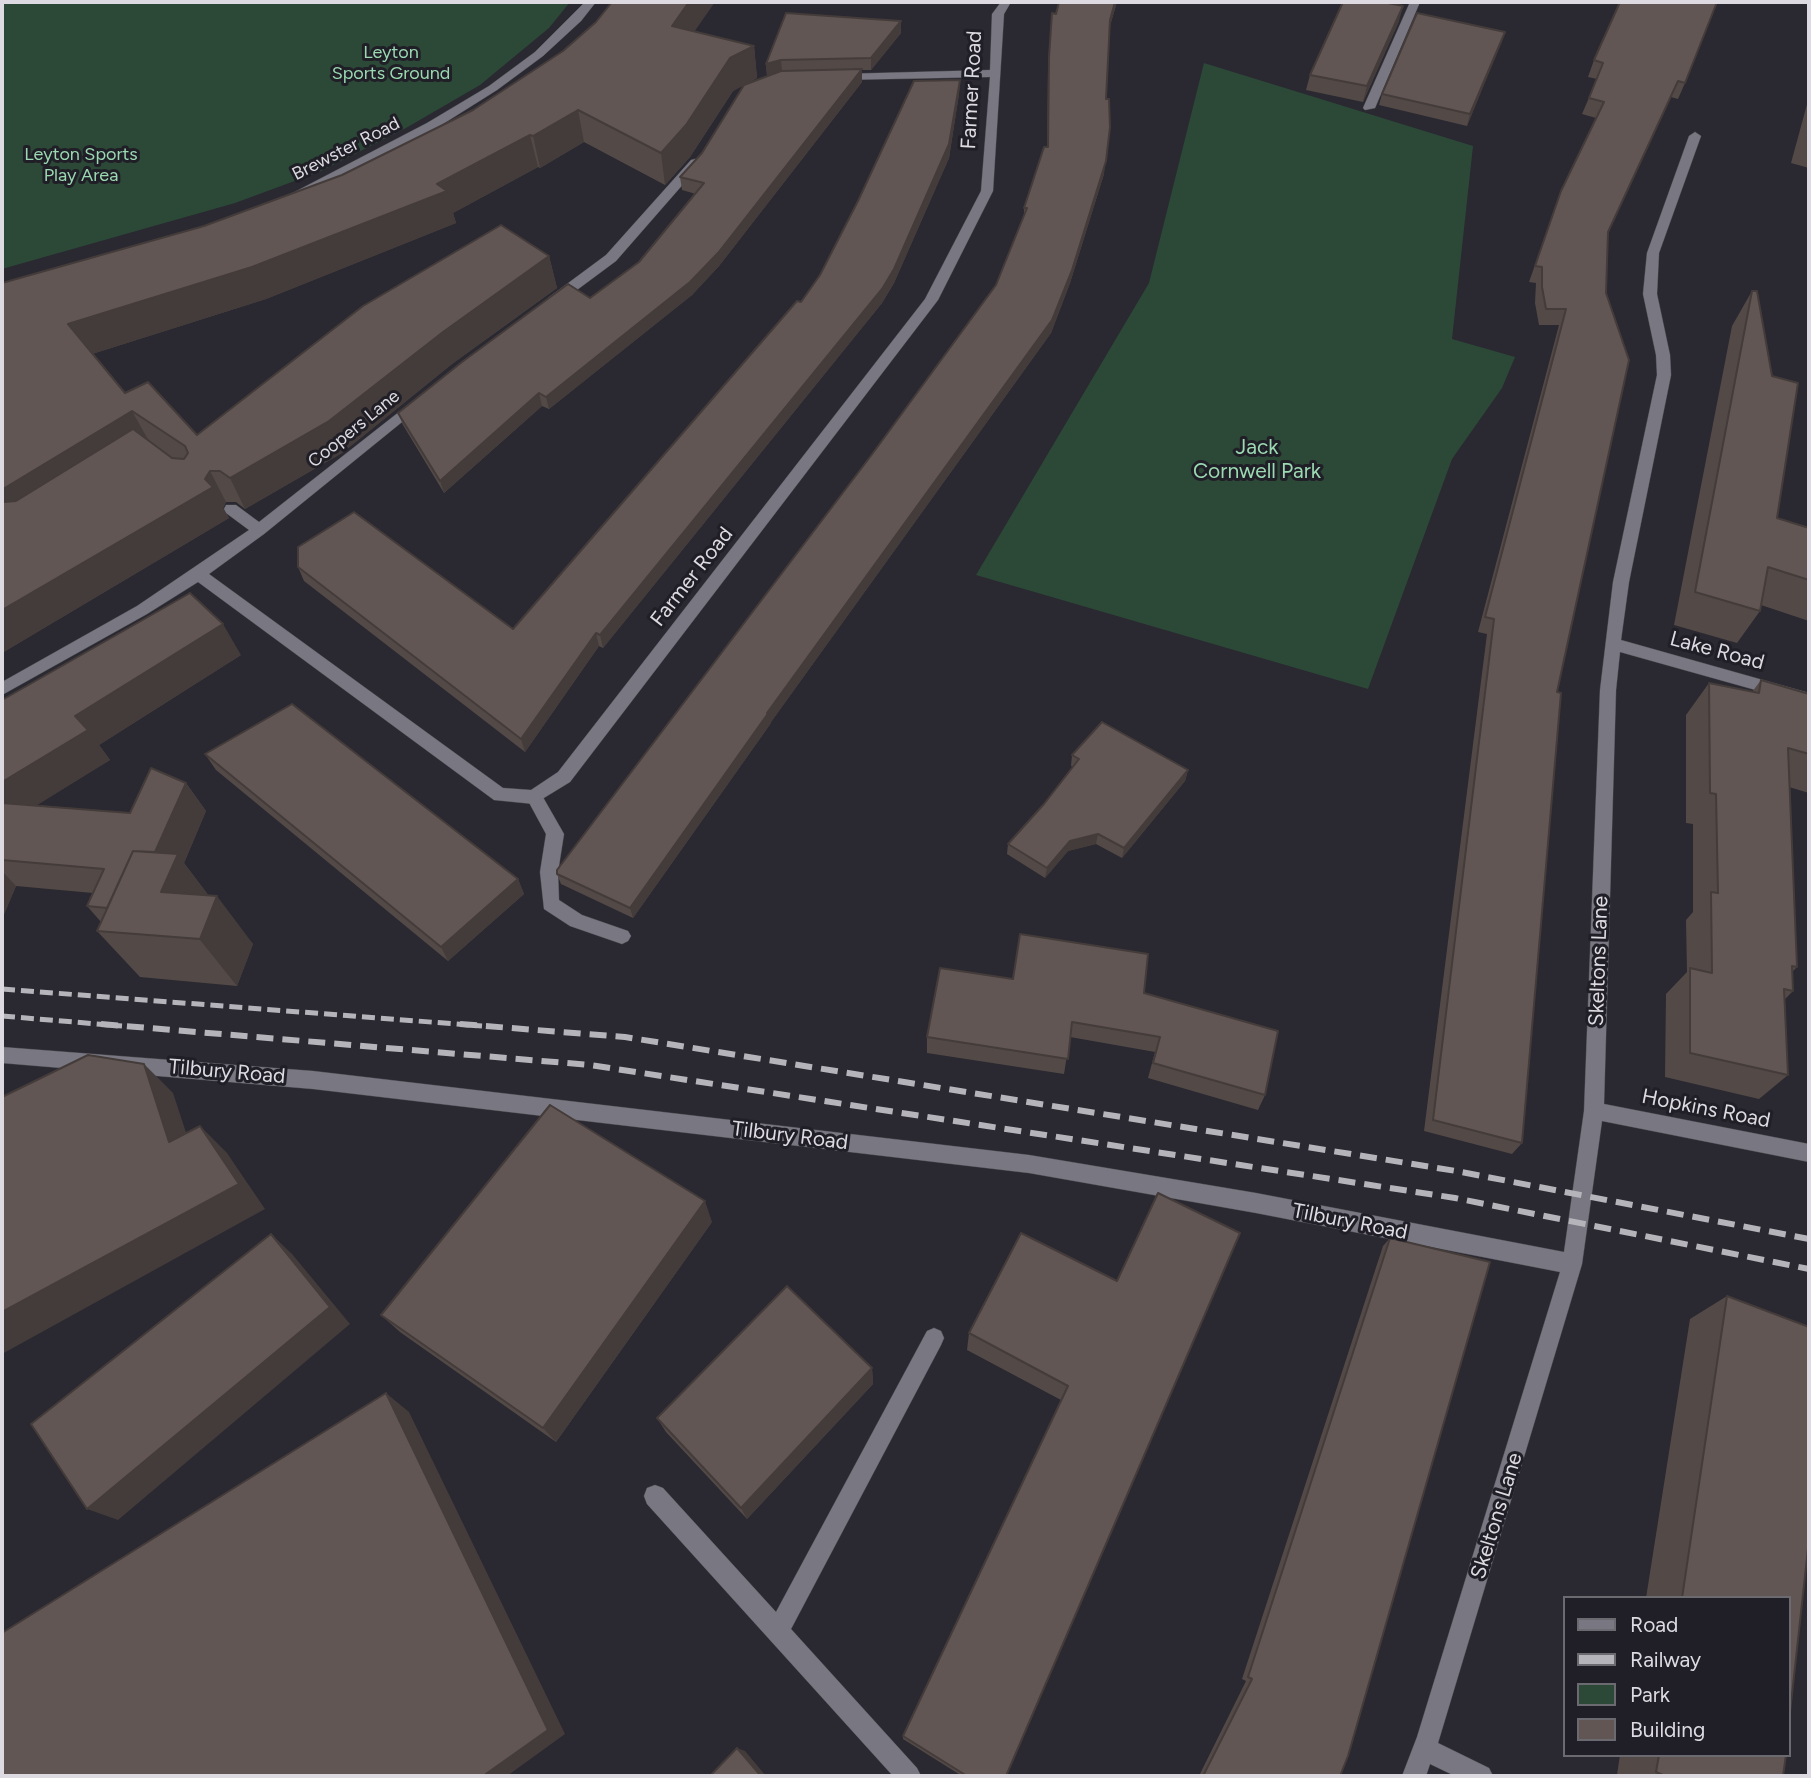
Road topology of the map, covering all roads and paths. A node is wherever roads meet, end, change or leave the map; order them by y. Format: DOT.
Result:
graph roads {
  1 [pos="591,2"];
  2 [pos="1006,2"];
  3 [pos="1415,2"];
  4 [pos="996,73"];
  5 [pos="823,77"];
  6 [pos="1369,108"];
  7 [pos="1695,136"];
  8 [pos="704,150"];
  9 [pos="284,199"];
  10 [pos="546,306"];
  11 [pos="427,395"];
  12 [pos="231,509"];
  13 [pos="258,530"];
  14 [pos="198,574"];
  15 [pos="1613,644"];
  16 [pos="2,690"];
  17 [pos="1809,699"];
  18 [pos="534,797"];
  19 [pos="622,936"];
  20 [pos="2,1055"];
  21 [pos="1594,1111"];
  22 [pos="1809,1153"];
  23 [pos="1572,1264"];
  24 [pos="934,1338"];
  25 [pos="655,1496"];
  26 [pos="778,1631"];
  27 [pos="1424,1749"];
  28 [pos="909,1776"];
  29 [pos="1414,1776"];
  30 [pos="1481,1776"];
  1 -- 9 [label="street, Brewster Road"];
  2 -- 4 [label="street, Farmer Road"];
  3 -- 6 [label="street"];
  4 -- 5 [label="street"];
  4 -- 18 [label="street, Farmer Road"];
  7 -- 15 [label="street, Skeltons Lane"];
  8 -- 10 [label="street"];
  11 -- 13 [label="street, Coopers Lane"];
  12 -- 13 [label="street"];
  13 -- 14 [label="street, Coopers Lane"];
  14 -- 16 [label="street, Coopers Lane"];
  14 -- 18 [label="street"];
  15 -- 17 [label="street, Lake Road"];
  15 -- 21 [label="street, Skeltons Lane"];
  18 -- 19 [label="street"];
  20 -- 23 [label="street, Tilbury Road"];
  21 -- 22 [label="street, Hopkins Road"];
  21 -- 23 [label="street, Skeltons Lane"];
  23 -- 27 [label="street, Skeltons Lane"];
  24 -- 26 [label="street"];
  25 -- 26 [label="street"];
  26 -- 28 [label="street"];
  27 -- 29 [label="street, Skeltons Lane"];
  27 -- 30 [label="street"];
}
